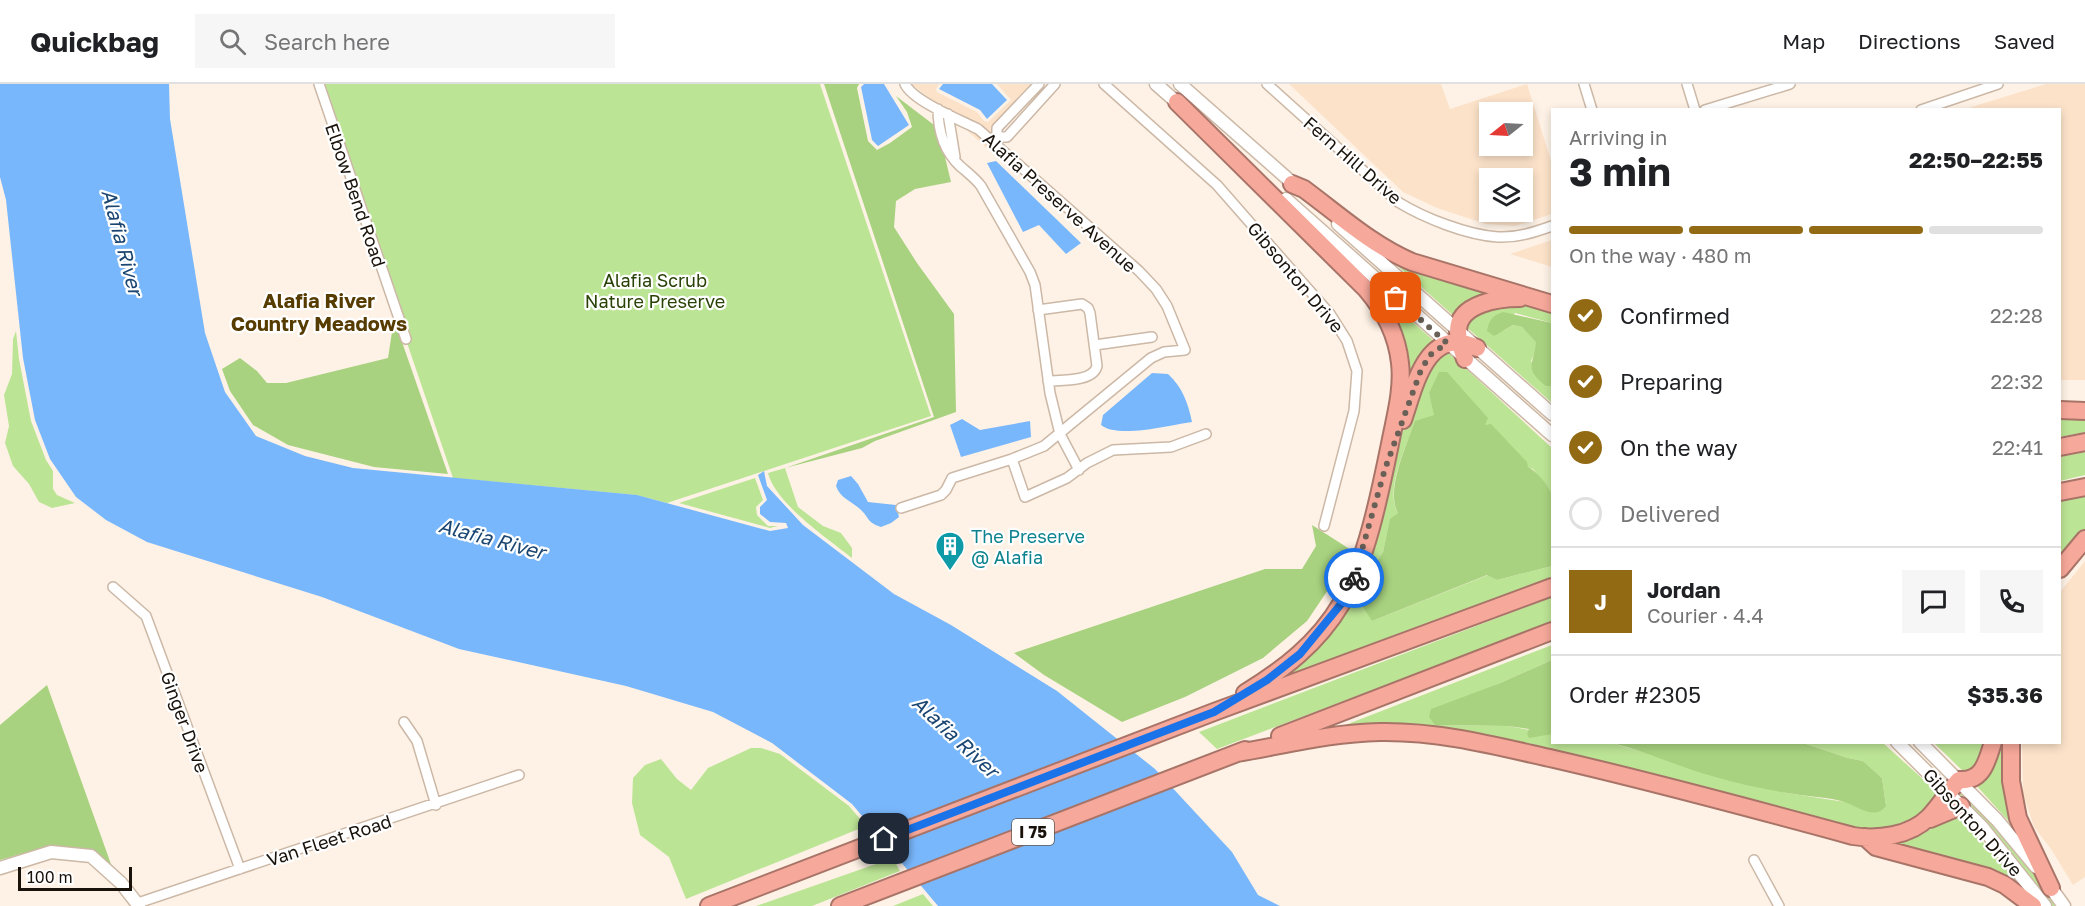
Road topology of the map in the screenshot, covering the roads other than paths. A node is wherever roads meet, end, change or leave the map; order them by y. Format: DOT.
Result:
graph roads {
  1 [pos="319,84"];
  2 [pos="905,84"];
  3 [pos="1039,84"];
  4 [pos="1055,84"];
  5 [pos="1104,84"];
  6 [pos="1156,84"];
  7 [pos="1180,84"];
  8 [pos="1266,84"];
  9 [pos="1584,84"];
  10 [pos="1687,84"];
  11 [pos="1790,84"];
  12 [pos="1998,84"];
  13 [pos="1177,102"];
  14 [pos="1591,108"];
  15 [pos="1694,108"];
  16 [pos="1712,108"];
  17 [pos="1927,108"];
  18 [pos="938,109"];
  19 [pos="948,114"];
  20 [pos="995,140"];
  21 [pos="955,159"];
  22 [pos="1292,184"];
  23 [pos="1551,226"];
  24 [pos="1530,298"];
  25 [pos="1551,304"];
  26 [pos="1038,310"];
  27 [pos="1152,337"];
  28 [pos="1455,338"];
  29 [pos="406,339"];
  30 [pos="1095,345"];
  31 [pos="1471,353"];
  32 [pos="1048,381"];
  33 [pos="2061,410"];
  34 [pos="2085,411"];
  35 [pos="1551,413"];
  36 [pos="1060,434"];
  37 [pos="1206,434"];
  38 [pos="1551,434"];
  39 [pos="2085,442"];
  40 [pos="2061,447"];
  41 [pos="1012,459"];
  42 [pos="1385,469"];
  43 [pos="1079,470"];
  44 [pos="2085,487"];
  45 [pos="2061,492"];
  46 [pos="901,508"];
  47 [pos="1324,526"];
  48 [pos="2085,539"];
  49 [pos="2061,568"];
  50 [pos="113,587"];
  51 [pos="1551,587"];
  52 [pos="1551,632"];
  53 [pos="1214,712"];
  54 [pos="404,722"];
  55 [pos="1900,744"];
  56 [pos="1922,744"];
  57 [pos="1992,744"];
  58 [pos="2011,744"];
  59 [pos="1232,755"];
  60 [pos="519,776"];
  61 [pos="1954,786"];
  62 [pos="436,805"];
  63 [pos="1962,806"];
  64 [pos="1926,820"];
  65 [pos="1865,837"];
  66 [pos="1754,860"];
  67 [pos="0,868"];
  68 [pos="240,869"];
  69 [pos="2051,888"];
  70 [pos="138,904"];
  71 [pos="709,906"];
  72 [pos="840,906"];
  73 [pos="1779,906"];
  74 [pos="2033,906"];
  75 [pos="2044,906"];
  76 [pos="2064,906"];
  1 -- 29 [label="street, Elbow Bend Road"];
  2 -- 18 [label="street, Alafia Preserve Avenue"];
  3 -- 20 [label="street"];
  4 -- 20 [label="street"];
  5 -- 47 [label="street, Gibsonton Drive"];
  6 -- 13 [label="main road"];
  7 -- 22 [label="main road"];
  8 -- 23 [label="street, Fern Hill Drive"];
  9 -- 14 [label="street"];
  10 -- 15 [label="street"];
  11 -- 16 [label="street"];
  12 -- 17 [label="street"];
  13 -- 28 [label="main road"];
  13 -- 42 [label="highway"];
  18 -- 19 [label="street, Alafia Preserve Avenue"];
  18 -- 21 [label="street"];
  19 -- 20 [label="street, Alafia Preserve Avenue"];
  19 -- 21 [label="street"];
  20 -- 36 [label="street, Alafia Preserve Avenue"];
  21 -- 26 [label="street"];
  22 -- 24 [label="highway"];
  22 -- 28 [label="main road"];
  24 -- 25 [label="highway"];
  24 -- 28 [label="highway"];
  26 -- 30 [label="street"];
  26 -- 32 [label="street"];
  27 -- 30 [label="street"];
  28 -- 31 [label="highway"];
  28 -- 42 [label="highway"];
  30 -- 32 [label="street"];
  31 -- 35 [label="main road"];
  31 -- 38 [label="main road"];
  32 -- 36 [label="street"];
  33 -- 34 [label="highway"];
  36 -- 41 [label="street"];
  36 -- 43 [label="street"];
  37 -- 43 [label="street"];
  39 -- 40 [label="highway"];
  41 -- 43 [label="street"];
  41 -- 46 [label="street"];
  42 -- 53 [label="highway"];
  44 -- 45 [label="highway"];
  48 -- 49 [label="highway"];
  50 -- 68 [label="street, Ginger Drive"];
  51 -- 53 [label="highway, I 75"];
  52 -- 59 [label="highway, I 75"];
  53 -- 71 [label="highway, I 75"];
  54 -- 62 [label="street"];
  55 -- 61 [label="main road, Gibsonton Drive"];
  56 -- 61 [label="main road, Gibsonton Drive"];
  57 -- 61 [label="highway"];
  58 -- 69 [label="highway"];
  59 -- 65 [label="highway"];
  59 -- 72 [label="highway, I 75"];
  60 -- 62 [label="street, Van Fleet Road"];
  61 -- 63 [label="main road, Gibsonton Drive"];
  61 -- 64 [label="highway"];
  61 -- 69 [label="main road, Gibsonton Drive"];
  62 -- 68 [label="street, Van Fleet Road"];
  63 -- 64 [label="highway"];
  63 -- 75 [label="main road, Gibsonton Drive"];
  64 -- 65 [label="highway"];
  65 -- 74 [label="highway"];
  66 -- 73 [label="street"];
  67 -- 70 [label="main road"];
  68 -- 70 [label="street, Van Fleet Road"];
  69 -- 76 [label="main road, Gibsonton Drive"];
}
